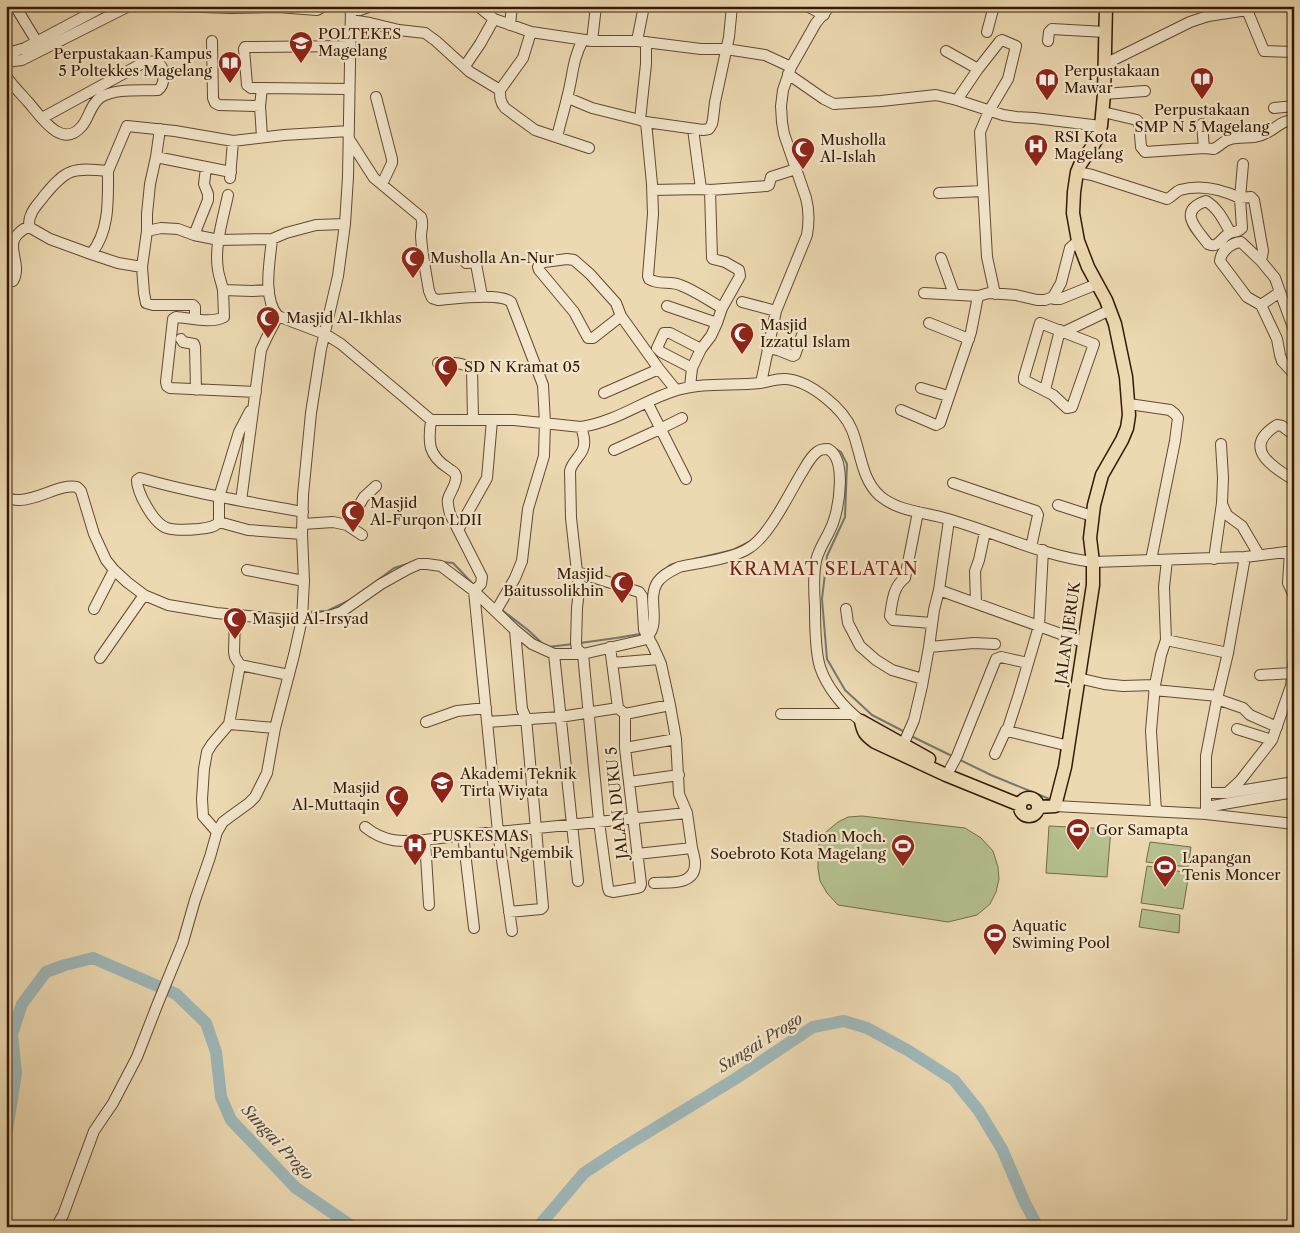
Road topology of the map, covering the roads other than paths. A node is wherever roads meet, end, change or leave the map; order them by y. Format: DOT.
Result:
graph roads {
  1 [pos="16,6"];
  2 [pos="104,6"];
  3 [pos="129,6"];
  4 [pos="172,6"];
  5 [pos="179,6"];
  6 [pos="324,6"];
  7 [pos="371,6"];
  8 [pos="478,6"];
  9 [pos="512,6"];
  10 [pos="596,6"];
  11 [pos="644,6"];
  12 [pos="732,6"];
  13 [pos="807,6"];
  14 [pos="994,6"];
  15 [pos="1106,6"];
  16 [pos="231,7"];
  17 [pos="278,7"];
  18 [pos="1246,8"];
  19 [pos="827,10"];
  20 [pos="350,12"];
  21 [pos="494,19"];
  22 [pos="510,25"];
  23 [pos="531,32"];
  24 [pos="987,32"];
  25 [pos="1105,32"];
  26 [pos="212,41"];
  27 [pos="588,41"];
  28 [pos="642,41"];
  29 [pos="1048,41"];
  30 [pos="37,42"];
  31 [pos="350,46"];
  32 [pos="726,48"];
  33 [pos="946,51"];
  34 [pos="6,52"];
  35 [pos="1294,52"];
  36 [pos="6,62"];
  37 [pos="1105,64"];
  38 [pos="465,66"];
  39 [pos="978,69"];
  40 [pos="789,71"];
  41 [pos="6,76"];
  42 [pos="262,88"];
  43 [pos="349,89"];
  44 [pos="500,90"];
  45 [pos="1145,91"];
  46 [pos="1104,94"];
  47 [pos="376,98"];
  48 [pos="568,98"];
  49 [pos="957,100"];
  50 [pos="260,106"];
  51 [pos="1294,106"];
  52 [pos="1274,108"];
  53 [pos="989,111"];
  54 [pos="1103,112"];
  55 [pos="42,118"];
  56 [pos="1294,120"];
  57 [pos="643,121"];
  58 [pos="1202,124"];
  59 [pos="1101,126"];
  60 [pos="693,129"];
  61 [pos="160,130"];
  62 [pos="349,135"];
  63 [pos="557,137"];
  64 [pos="262,138"];
  65 [pos="233,141"];
  66 [pos="590,148"];
  67 [pos="1204,148"];
  68 [pos="156,157"];
  69 [pos="1243,164"];
  70 [pos="206,168"];
  71 [pos="796,169"];
  72 [pos="108,171"];
  73 [pos="1077,172"];
  74 [pos="382,184"];
  75 [pos="705,189"];
  76 [pos="652,190"];
  77 [pos="983,191"];
  78 [pos="939,193"];
  79 [pos="228,195"];
  80 [pos="1240,198"];
  81 [pos="345,224"];
  82 [pos="26,227"];
  83 [pos="147,231"];
  84 [pos="1230,232"];
  85 [pos="194,235"];
  86 [pos="272,239"];
  87 [pos="219,240"];
  88 [pos="1078,241"];
  89 [pos="91,254"];
  90 [pos="941,258"];
  91 [pos="1261,261"];
  92 [pos="466,263"];
  93 [pos="142,266"];
  94 [pos="6,283"];
  95 [pos="1097,284"];
  96 [pos="224,290"];
  97 [pos="270,290"];
  98 [pos="1280,292"];
  99 [pos="924,293"];
  100 [pos="954,294"];
  101 [pos="996,294"];
  102 [pos="482,296"];
  103 [pos="978,296"];
  104 [pos="1053,297"];
  105 [pos="742,302"];
  106 [pos="1261,305"];
  107 [pos="667,306"];
  108 [pos="722,308"];
  109 [pos="1110,310"];
  110 [pos="776,311"];
  111 [pos="278,316"];
  112 [pos="621,316"];
  113 [pos="195,319"];
  114 [pos="717,323"];
  115 [pos="929,323"];
  116 [pos="1294,330"];
  117 [pos="1062,331"];
  118 [pos="325,334"];
  119 [pos="802,335"];
  120 [pos="181,339"];
  121 [pos="969,339"];
  122 [pos="767,348"];
  123 [pos="701,349"];
  124 [pos="438,363"];
  125 [pos="692,368"];
  126 [pos="659,369"];
  127 [pos="1294,374"];
  128 [pos="761,383"];
  129 [pos="690,387"];
  130 [pos="921,388"];
  131 [pos="196,390"];
  132 [pos="676,390"];
  133 [pos="1045,390"];
  134 [pos="256,392"];
  135 [pos="604,393"];
  136 [pos="948,396"];
  137 [pos="647,402"];
  138 [pos="1129,404"];
  139 [pos="254,405"];
  140 [pos="901,410"];
  141 [pos="682,418"];
  142 [pos="431,420"];
  143 [pos="473,420"];
  144 [pos="492,420"];
  145 [pos="545,423"];
  146 [pos="581,427"];
  147 [pos="660,429"];
  148 [pos="1294,435"];
  149 [pos="1221,444"];
  150 [pos="614,450"];
  151 [pos="686,479"];
  152 [pos="1294,480"];
  153 [pos="953,483"];
  154 [pos="376,486"];
  155 [pos="219,496"];
  156 [pos="6,498"];
  157 [pos="241,501"];
  158 [pos="1222,503"];
  159 [pos="1058,505"];
  160 [pos="303,512"];
  161 [pos="918,512"];
  162 [pos="1092,516"];
  163 [pos="948,520"];
  164 [pos="219,522"];
  165 [pos="347,525"];
  166 [pos="303,529"];
  167 [pos="458,530"];
  168 [pos="985,532"];
  169 [pos="362,535"];
  170 [pos="1031,547"];
  171 [pos="1043,550"];
  172 [pos="1292,551"];
  173 [pos="1259,555"];
  174 [pos="1245,557"];
  175 [pos="1214,559"];
  176 [pos="1151,560"];
  177 [pos="1167,560"];
  178 [pos="1092,562"];
  179 [pos="114,570"];
  180 [pos="247,570"];
  181 [pos="577,572"];
  182 [pos="304,581"];
  183 [pos="477,588"];
  184 [pos="939,590"];
  185 [pos="144,595"];
  186 [pos="1294,596"];
  187 [pos="976,603"];
  188 [pos="94,609"];
  189 [pos="846,609"];
  190 [pos="496,611"];
  191 [pos="235,615"];
  192 [pos="302,618"];
  193 [pos="932,623"];
  194 [pos="1039,626"];
  195 [pos="515,630"];
  196 [pos="648,636"];
  197 [pos="1166,640"];
  198 [pos="1084,642"];
  199 [pos="995,644"];
  200 [pos="610,647"];
  201 [pos="929,647"];
  202 [pos="579,649"];
  203 [pos="1228,653"];
  204 [pos="554,654"];
  205 [pos="100,658"];
  206 [pos="659,659"];
  207 [pos="1294,659"];
  208 [pos="612,663"];
  209 [pos="1028,663"];
  210 [pos="240,665"];
  211 [pos="1292,673"];
  212 [pos="289,675"];
  213 [pos="1260,675"];
  214 [pos="1078,678"];
  215 [pos="923,679"];
  216 [pos="1154,688"];
  217 [pos="1218,698"];
  218 [pos="670,705"];
  219 [pos="486,708"];
  220 [pos="621,711"];
  221 [pos="589,712"];
  222 [pos="781,714"];
  223 [pos="560,717"];
  224 [pos="856,717"];
  225 [pos="526,718"];
  226 [pos="426,722"];
  227 [pos="487,722"];
  228 [pos="229,724"];
  229 [pos="1277,727"];
  230 [pos="275,728"];
  231 [pos="1237,728"];
  232 [pos="1006,730"];
  233 [pos="906,737"];
  234 [pos="676,739"];
  235 [pos="1272,740"];
  236 [pos="1069,746"];
  237 [pos="625,748"];
  238 [pos="995,754"];
  239 [pos="948,765"];
  240 [pos="679,775"];
  241 [pos="629,782"];
  242 [pos="1294,782"];
  243 [pos="1294,792"];
  244 [pos="1228,793"];
  245 [pos="1057,798"];
  246 [pos="1206,803"];
  247 [pos="1156,808"];
  248 [pos="686,813"];
  249 [pos="633,818"];
  250 [pos="1292,821"];
  251 [pos="599,822"];
  252 [pos="572,824"];
  253 [pos="365,827"];
  254 [pos="536,829"];
  255 [pos="217,832"];
  256 [pos="498,832"];
  257 [pos="463,835"];
  258 [pos="425,840"];
  259 [pos="692,848"];
  260 [pos="637,854"];
  261 [pos="578,881"];
  262 [pos="654,883"];
  263 [pos="429,905"];
  264 [pos="509,912"];
  265 [pos="474,928"];
  266 [pos="512,931"];
  267 [pos="56,1227"];
  1 -- 30 [label="street"];
  2 -- 30 [label="street"];
  3 -- 36 [label="street"];
  4 -- 5 [label="street"];
  5 -- 16 [label="street"];
  6 -- 17 [label="street"];
  7 -- 20 [label="street"];
  8 -- 21 [label="street"];
  9 -- 22 [label="street"];
  10 -- 27 [label="street"];
  11 -- 28 [label="street"];
  12 -- 32 [label="street"];
  13 -- 19 [label="street"];
  14 -- 24 [label="street"];
  15 -- 25 [label="main road, JALAN JERUK"];
  16 -- 17 [label="street"];
  18 -- 35 [label="street"];
  18 -- 37 [label="street"];
  19 -- 40 [label="street"];
  20 -- 31 [label="street"];
  20 -- 38 [label="street"];
  21 -- 22 [label="street"];
  21 -- 38 [label="street"];
  22 -- 23 [label="street"];
  23 -- 27 [label="street"];
  23 -- 44 [label="street"];
  25 -- 29 [label="street"];
  25 -- 37 [label="main road, JALAN JERUK"];
  26 -- 50 [label="street"];
  27 -- 28 [label="street"];
  27 -- 48 [label="street"];
  28 -- 32 [label="street"];
  28 -- 57 [label="street"];
  30 -- 34 [label="street"];
  31 -- 42 [label="street"];
  31 -- 43 [label="street"];
  32 -- 40 [label="street"];
  32 -- 60 [label="street"];
  33 -- 39 [label="street"];
  37 -- 46 [label="main road, JALAN JERUK"];
  38 -- 44 [label="street"];
  39 -- 49 [label="street"];
  39 -- 53 [label="street"];
  40 -- 49 [label="street"];
  40 -- 71 [label="street"];
  41 -- 55 [label="street"];
  42 -- 43 [label="street"];
  42 -- 50 [label="street"];
  43 -- 62 [label="street"];
  44 -- 63 [label="street"];
  45 -- 46 [label="street"];
  46 -- 54 [label="main road, JALAN JERUK"];
  47 -- 74 [label="street"];
  48 -- 57 [label="street"];
  48 -- 63 [label="street"];
  49 -- 53 [label="street"];
  50 -- 64 [label="street"];
  51 -- 52 [label="street"];
  53 -- 59 [label="street"];
  53 -- 77 [label="street"];
  54 -- 59 [label="main road, JALAN JERUK"];
  54 -- 67 [label="street"];
  55 -- 55 [label="street"];
  56 -- 67 [label="street"];
  57 -- 60 [label="street"];
  57 -- 76 [label="street"];
  58 -- 67 [label="street"];
  59 -- 73 [label="main road, JALAN JERUK"];
  60 -- 75 [label="street"];
  61 -- 65 [label="street"];
  61 -- 68 [label="street"];
  61 -- 72 [label="street"];
  62 -- 64 [label="street"];
  62 -- 74 [label="street"];
  62 -- 81 [label="street"];
  63 -- 66 [label="street"];
  64 -- 65 [label="street"];
  65 -- 70 [label="street"];
  68 -- 70 [label="street"];
  68 -- 83 [label="street"];
  69 -- 80 [label="street"];
  70 -- 85 [label="street"];
  71 -- 75 [label="street"];
  71 -- 110 [label="street"];
  72 -- 82 [label="street"];
  72 -- 89 [label="street"];
  73 -- 80 [label="street"];
  73 -- 88 [label="main road, JALAN JERUK"];
  74 -- 102 [label="street"];
  75 -- 76 [label="street"];
  75 -- 108 [label="street"];
  76 -- 108 [label="street"];
  77 -- 78 [label="street"];
  77 -- 101 [label="street"];
  79 -- 87 [label="street"];
  80 -- 84 [label="street"];
  80 -- 91 [label="street"];
  81 -- 86 [label="street"];
  81 -- 118 [label="street"];
  82 -- 89 [label="street"];
  82 -- 94 [label="street"];
  83 -- 85 [label="street"];
  83 -- 93 [label="street"];
  85 -- 87 [label="street"];
  86 -- 87 [label="street"];
  86 -- 97 [label="street"];
  87 -- 96 [label="street"];
  88 -- 95 [label="main road, JALAN JERUK"];
  88 -- 104 [label="street"];
  89 -- 93 [label="street"];
  90 -- 100 [label="street"];
  91 -- 98 [label="street"];
  91 -- 106 [label="street"];
  92 -- 102 [label="street"];
  93 -- 113 [label="street"];
  95 -- 104 [label="street"];
  95 -- 109 [label="main road, JALAN JERUK"];
  96 -- 97 [label="street"];
  96 -- 113 [label="street"];
  97 -- 111 [label="street"];
  98 -- 106 [label="street"];
  98 -- 116 [label="street"];
  99 -- 100 [label="street"];
  100 -- 103 [label="street"];
  101 -- 103 [label="street"];
  101 -- 104 [label="street"];
  102 -- 145 [label="street"];
  103 -- 121 [label="street"];
  105 -- 110 [label="street"];
  106 -- 127 [label="street"];
  107 -- 114 [label="street"];
  108 -- 114 [label="street"];
  109 -- 117 [label="street"];
  109 -- 138 [label="main road, JALAN JERUK"];
  110 -- 122 [label="street"];
  111 -- 118 [label="street"];
  111 -- 134 [label="street"];
  112 -- 112 [label="street"];
  112 -- 126 [label="street"];
  113 -- 131 [label="street"];
  114 -- 123 [label="street"];
  115 -- 121 [label="street"];
  117 -- 133 [label="street"];
  117 -- 133 [label="street"];
  117 -- 133 [label="street"];
  118 -- 142 [label="street"];
  118 -- 160 [label="street"];
  119 -- 122 [label="street"];
  120 -- 131 [label="street"];
  121 -- 136 [label="street"];
  122 -- 128 [label="street"];
  123 -- 125 [label="street"];
  123 -- 125 [label="street"];
  124 -- 143 [label="street"];
  125 -- 129 [label="street"];
  126 -- 132 [label="street"];
  126 -- 135 [label="street"];
  128 -- 129 [label="street"];
  128 -- 161 [label="street"];
  129 -- 132 [label="street"];
  130 -- 136 [label="street"];
  131 -- 134 [label="street"];
  132 -- 137 [label="street"];
  134 -- 139 [label="street"];
  136 -- 140 [label="street"];
  137 -- 146 [label="street"];
  137 -- 147 [label="street"];
  138 -- 162 [label="main road, JALAN JERUK"];
  138 -- 176 [label="street"];
  139 -- 155 [label="street"];
  139 -- 157 [label="street"];
  141 -- 147 [label="street"];
  142 -- 143 [label="street"];
  142 -- 167 [label="street"];
  143 -- 144 [label="street"];
  144 -- 145 [label="street"];
  144 -- 167 [label="street"];
  145 -- 146 [label="street"];
  145 -- 190 [label="street"];
  146 -- 181 [label="street"];
  147 -- 150 [label="street"];
  147 -- 151 [label="street"];
  148 -- 152 [label="street"];
  149 -- 158 [label="street"];
  153 -- 170 [label="street"];
  154 -- 165 [label="street"];
  155 -- 157 [label="street"];
  155 -- 164 [label="street"];
  155 -- 164 [label="street"];
  156 -- 179 [label="street"];
  157 -- 160 [label="street"];
  158 -- 173 [label="street"];
  158 -- 175 [label="street"];
  159 -- 162 [label="street"];
  160 -- 166 [label="street"];
  161 -- 163 [label="street"];
  161 -- 193 [label="street"];
  162 -- 178 [label="main road, JALAN JERUK"];
  163 -- 168 [label="street"];
  163 -- 184 [label="street"];
  164 -- 166 [label="street"];
  165 -- 166 [label="street"];
  165 -- 169 [label="street"];
  166 -- 182 [label="street"];
  167 -- 183 [label="street"];
  168 -- 170 [label="street"];
  168 -- 187 [label="street"];
  170 -- 171 [label="street"];
  171 -- 178 [label="street"];
  171 -- 194 [label="street"];
  172 -- 173 [label="street"];
  172 -- 186 [label="street"];
  173 -- 174 [label="street"];
  174 -- 175 [label="street"];
  174 -- 203 [label="street"];
  175 -- 177 [label="street"];
  176 -- 177 [label="street"];
  176 -- 178 [label="street"];
  177 -- 197 [label="street"];
  178 -- 198 [label="main road, JALAN JERUK"];
  179 -- 185 [label="street"];
  179 -- 188 [label="street"];
  180 -- 182 [label="street"];
  181 -- 196 [label="street"];
  181 -- 202 [label="street"];
  182 -- 192 [label="street"];
  183 -- 190 [label="street"];
  183 -- 192 [label="street"];
  183 -- 219 [label="street"];
  184 -- 187 [label="street"];
  184 -- 193 [label="street"];
  185 -- 191 [label="street"];
  185 -- 205 [label="street"];
  187 -- 194 [label="street"];
  189 -- 215 [label="street"];
  190 -- 195 [label="street"];
  191 -- 192 [label="street"];
  191 -- 210 [label="street"];
  192 -- 212 [label="street"];
  193 -- 201 [label="street"];
  194 -- 198 [label="street"];
  194 -- 209 [label="street"];
  195 -- 204 [label="street"];
  195 -- 225 [label="street"];
  196 -- 200 [label="street"];
  196 -- 206 [label="street"];
  196 -- 224 [label="street"];
  197 -- 203 [label="street"];
  197 -- 216 [label="street"];
  198 -- 214 [label="main road, JALAN JERUK"];
  199 -- 201 [label="street"];
  200 -- 202 [label="street"];
  200 -- 208 [label="street, JALAN DUKU 5"];
  201 -- 215 [label="street"];
  202 -- 204 [label="street"];
  202 -- 221 [label="street"];
  203 -- 217 [label="street"];
  204 -- 223 [label="street"];
  206 -- 208 [label="street"];
  206 -- 218 [label="street"];
  207 -- 211 [label="street"];
  208 -- 220 [label="street, JALAN DUKU 5"];
  209 -- 232 [label="street"];
  209 -- 239 [label="street"];
  210 -- 212 [label="street"];
  210 -- 228 [label="street"];
  211 -- 213 [label="street"];
  211 -- 229 [label="street"];
  212 -- 230 [label="street"];
  214 -- 216 [label="street"];
  214 -- 236 [label="main road, JALAN JERUK"];
  215 -- 233 [label="street"];
  216 -- 217 [label="street"];
  216 -- 247 [label="street"];
  217 -- 229 [label="street"];
  217 -- 246 [label="street"];
  218 -- 220 [label="street"];
  218 -- 234 [label="street"];
  219 -- 226 [label="street"];
  219 -- 227 [label="street"];
  220 -- 221 [label="street"];
  220 -- 237 [label="street, JALAN DUKU 5"];
  221 -- 223 [label="street"];
  221 -- 251 [label="street"];
  222 -- 224 [label="street"];
  223 -- 225 [label="street"];
  223 -- 252 [label="street"];
  224 -- 233 [label="main road"];
  224 -- 239 [label="main road"];
  225 -- 227 [label="street"];
  225 -- 254 [label="street"];
  227 -- 256 [label="street"];
  228 -- 230 [label="street"];
  228 -- 255 [label="street"];
  229 -- 235 [label="street"];
  230 -- 255 [label="street"];
  231 -- 235 [label="street"];
  232 -- 236 [label="street"];
  232 -- 238 [label="street"];
  233 -- 239 [label="main road"];
  234 -- 237 [label="street"];
  234 -- 240 [label="street"];
  235 -- 244 [label="street"];
  236 -- 245 [label="main road, JALAN JERUK"];
  237 -- 241 [label="street, JALAN DUKU 5"];
  239 -- 245 [label="main road"];
  240 -- 241 [label="street"];
  240 -- 248 [label="street"];
  241 -- 249 [label="street, JALAN DUKU 5"];
  242 -- 244 [label="street"];
  243 -- 246 [label="street"];
  244 -- 246 [label="street"];
  245 -- 247 [label="street"];
  246 -- 247 [label="street"];
  246 -- 250 [label="street"];
  248 -- 249 [label="street"];
  248 -- 259 [label="street"];
  249 -- 251 [label="street"];
  249 -- 260 [label="street, JALAN DUKU 5"];
  251 -- 252 [label="street"];
  251 -- 260 [label="street, JALAN DUKU 5"];
  252 -- 254 [label="street"];
  252 -- 261 [label="street"];
  253 -- 258 [label="street"];
  254 -- 256 [label="street"];
  254 -- 264 [label="street"];
  255 -- 267 [label="street"];
  256 -- 257 [label="street"];
  256 -- 264 [label="street"];
  257 -- 258 [label="street"];
  257 -- 265 [label="street"];
  258 -- 263 [label="street"];
  259 -- 260 [label="street"];
  259 -- 262 [label="street"];
  264 -- 266 [label="street"];
}
